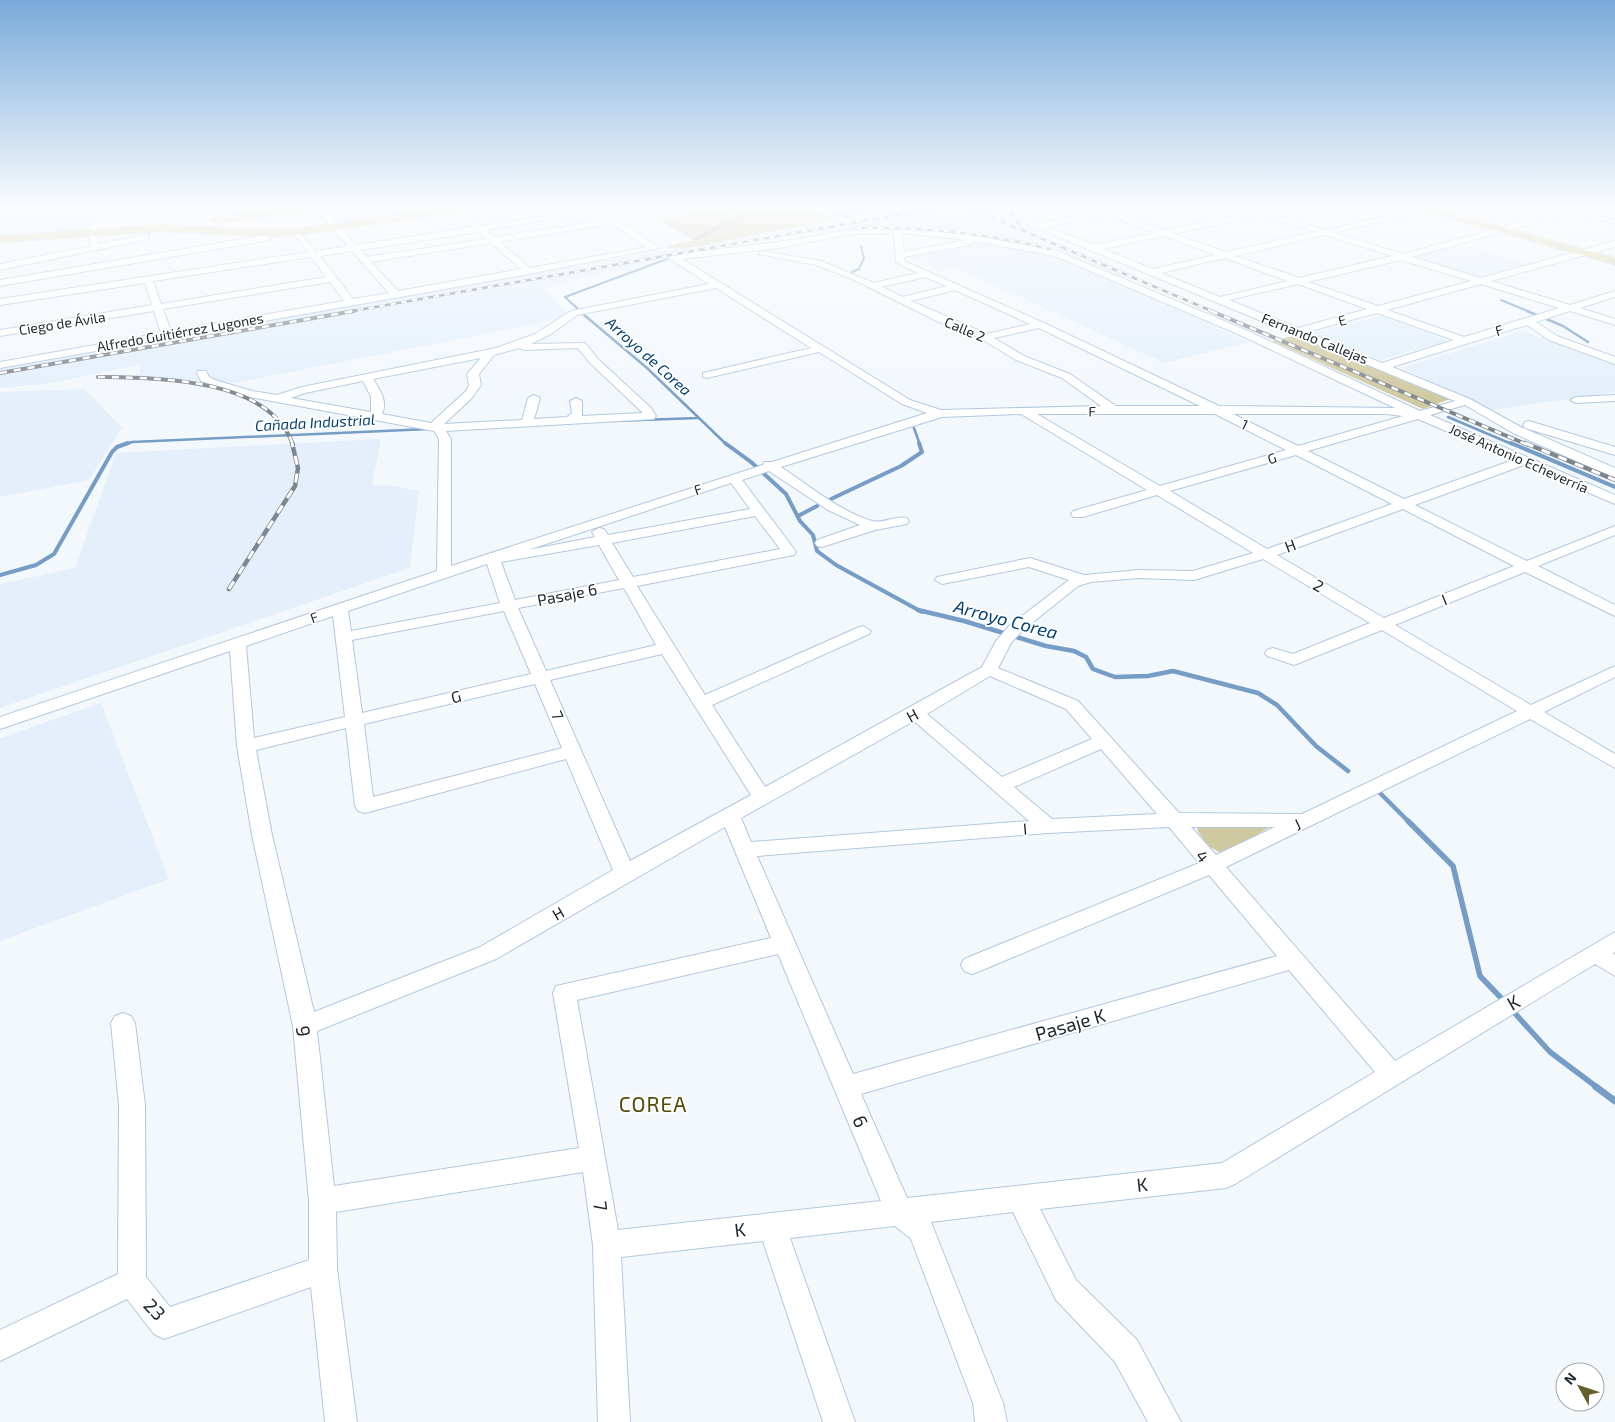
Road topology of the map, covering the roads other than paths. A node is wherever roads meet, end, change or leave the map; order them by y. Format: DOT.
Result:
graph roads {
  1 [pos="63,272"];
  2 [pos="192,272"];
  3 [pos="327,272"];
  4 [pos="376,272"];
  5 [pos="528,272"];
  6 [pos="697,272"];
  7 [pos="840,272"];
  8 [pos="922,272"];
  9 [pos="1100,272"];
  10 [pos="1152,272"];
  11 [pos="1273,272"];
  12 [pos="1335,272"];
  13 [pos="1452,272"];
  14 [pos="1512,272"];
  15 [pos="926,274"];
  16 [pos="148,279"];
  17 [pos="332,279"];
  18 [pos="1298,281"];
  19 [pos="1481,281"];
  20 [pos="0,283"];
  21 [pos="717,285"];
  22 [pos="872,286"];
  23 [pos="956,288"];
  24 [pos="395,294"];
  25 [pos="1615,294"];
  26 [pos="902,300"];
  27 [pos="1220,300"];
  28 [pos="0,302"];
  29 [pos="350,302"];
  30 [pos="157,307"];
  31 [pos="1570,308"];
  32 [pos="1187,309"];
  33 [pos="1378,310"];
  34 [pos="1531,321"];
  35 [pos="1615,322"];
  36 [pos="1040,325"];
  37 [pos="1299,331"];
  38 [pos="0,333"];
  39 [pos="167,335"];
  40 [pos="986,337"];
  41 [pos="1464,341"];
  42 [pos="516,346"];
  43 [pos="818,350"];
  44 [pos="490,353"];
  45 [pos="1615,361"];
  46 [pos="0,364"];
  47 [pos="1382,366"];
  48 [pos="202,373"];
  49 [pos="707,375"];
  50 [pos="366,378"];
  51 [pos="534,398"];
  52 [pos="1615,398"];
  53 [pos="278,399"];
  54 [pos="1576,400"];
  55 [pos="1466,401"];
  56 [pos="576,402"];
  57 [pos="906,402"];
  58 [pos="1023,410"];
  59 [pos="1217,410"];
  60 [pos="1482,410"];
  61 [pos="1115,411"];
  62 [pos="942,413"];
  63 [pos="1423,414"];
  64 [pos="374,417"];
  65 [pos="570,421"];
  66 [pos="527,423"];
  67 [pos="900,424"];
  68 [pos="436,427"];
  69 [pos="1298,450"];
  70 [pos="1615,451"];
  71 [pos="1523,461"];
  72 [pos="769,465"];
  73 [pos="1613,470"];
  74 [pos="734,478"];
  75 [pos="1157,492"];
  76 [pos="1615,500"];
  77 [pos="1405,505"];
  78 [pos="760,511"];
  79 [pos="1078,514"];
  80 [pos="902,521"];
  81 [pos="594,523"];
  82 [pos="872,526"];
  83 [pos="1615,530"];
  84 [pos="604,542"];
  85 [pos="822,543"];
  86 [pos="1265,554"];
  87 [pos="492,557"];
  88 [pos="1526,566"];
  89 [pos="444,573"];
  90 [pos="942,580"];
  91 [pos="1085,580"];
  92 [pos="628,582"];
  93 [pos="509,605"];
  94 [pos="340,608"];
  95 [pos="1615,611"];
  96 [pos="1385,623"];
  97 [pos="863,631"];
  98 [pos="345,637"];
  99 [pos="238,643"];
  100 [pos="666,648"];
  101 [pos="1273,653"];
  102 [pos="989,670"];
  103 [pos="1615,671"];
  104 [pos="540,677"];
  105 [pos="702,703"];
  106 [pos="1531,711"];
  107 [pos="915,713"];
  108 [pos="356,720"];
  109 [pos="0,723"];
  110 [pos="1104,741"];
  111 [pos="246,746"];
  112 [pos="573,751"];
  113 [pos="1615,762"];
  114 [pos="1000,785"];
  115 [pos="762,797"];
  116 [pos="730,816"];
  117 [pos="1174,820"];
  118 [pos="1306,820"];
  119 [pos="1048,826"];
  120 [pos="745,850"];
  121 [pos="1211,866"];
  122 [pos="626,873"];
  123 [pos="1615,941"];
  124 [pos="784,944"];
  125 [pos="1596,953"];
  126 [pos="1293,960"];
  127 [pos="972,965"];
  128 [pos="1615,967"];
  129 [pos="124,1023"];
  130 [pos="305,1026"];
  131 [pos="1393,1076"];
  132 [pos="846,1087"];
  133 [pos="594,1158"];
  134 [pos="1020,1198"];
  135 [pos="322,1201"];
  136 [pos="899,1211"];
  137 [pos="772,1226"];
  138 [pos="607,1245"];
  139 [pos="323,1269"];
  140 [pos="132,1282"];
  141 [pos="0,1346"];
  142 [pos="341,1422"];
  143 [pos="614,1422"];
  144 [pos="839,1422"];
  145 [pos="991,1422"];
  146 [pos="1165,1422"];
  1 -- 20 [label="street"];
  2 -- 16 [label="street"];
  3 -- 17 [label="street"];
  4 -- 24 [label="street"];
  5 -- 24 [label="street, Alfredo Guitiérrez Lugones"];
  6 -- 21 [label="street"];
  7 -- 22 [label="street, Calle 2"];
  8 -- 15 [label="street, 1"];
  9 -- 32 [label="street"];
  10 -- 27 [label="street, Fernando Callejas"];
  11 -- 18 [label="street"];
  12 -- 18 [label="street"];
  13 -- 19 [label="street"];
  14 -- 19 [label="street, E"];
  15 -- 22 [label="street"];
  15 -- 23 [label="street, 1"];
  16 -- 28 [label="street"];
  16 -- 30 [label="street"];
  17 -- 29 [label="street"];
  17 -- 30 [label="street, Ciego de Ávila"];
  18 -- 27 [label="street"];
  18 -- 33 [label="street"];
  19 -- 31 [label="street"];
  19 -- 33 [label="street, E"];
  21 -- 42 [label="street"];
  21 -- 43 [label="street"];
  22 -- 26 [label="street, Calle 2"];
  23 -- 26 [label="street"];
  23 -- 36 [label="street, 1"];
  24 -- 29 [label="street, Alfredo Guitiérrez Lugones"];
  25 -- 31 [label="street, F"];
  26 -- 40 [label="street, Calle 2"];
  27 -- 32 [label="street"];
  27 -- 37 [label="street, Fernando Callejas"];
  29 -- 39 [label="street, Alfredo Guitiérrez Lugones"];
  30 -- 38 [label="street, Ciego de Ávila"];
  30 -- 39 [label="street"];
  31 -- 34 [label="street, F"];
  31 -- 35 [label="street"];
  32 -- 63 [label="street, José Antonio Echeverría"];
  33 -- 37 [label="street, E"];
  33 -- 41 [label="street"];
  34 -- 41 [label="street, F"];
  34 -- 45 [label="street"];
  36 -- 40 [label="street"];
  36 -- 59 [label="street, 1"];
  37 -- 47 [label="street, Fernando Callejas"];
  39 -- 46 [label="street, Alfredo Guitiérrez Lugones"];
  40 -- 61 [label="street, Calle 2"];
  41 -- 47 [label="street, F"];
  42 -- 44 [label="street"];
  42 -- 65 [label="street"];
  43 -- 49 [label="street"];
  43 -- 57 [label="street"];
  44 -- 50 [label="street"];
  44 -- 68 [label="street"];
  47 -- 55 [label="street, Fernando Callejas"];
  48 -- 53 [label="street"];
  50 -- 53 [label="street"];
  50 -- 64 [label="street"];
  51 -- 66 [label="street"];
  52 -- 54 [label="street"];
  53 -- 64 [label="street"];
  55 -- 60 [label="street, Fernando Callejas"];
  55 -- 63 [label="street, G"];
  56 -- 65 [label="street"];
  57 -- 62 [label="street"];
  57 -- 67 [label="street"];
  58 -- 61 [label="street, F"];
  58 -- 62 [label="street, F"];
  58 -- 75 [label="street, 2"];
  59 -- 61 [label="street, F"];
  59 -- 63 [label="street, F"];
  59 -- 69 [label="street, 1"];
  60 -- 70 [label="street"];
  60 -- 73 [label="street, Fernando Callejas"];
  62 -- 67 [label="street, F"];
  63 -- 69 [label="street, G"];
  63 -- 71 [label="street, José Antonio Echeverría"];
  64 -- 68 [label="street"];
  65 -- 66 [label="street"];
  66 -- 68 [label="street"];
  67 -- 72 [label="street, F"];
  68 -- 89 [label="street"];
  69 -- 75 [label="street, G"];
  69 -- 77 [label="street, 1"];
  71 -- 76 [label="street, José Antonio Echeverría"];
  71 -- 77 [label="street, H"];
  72 -- 74 [label="street, F"];
  72 -- 82 [label="street"];
  74 -- 78 [label="street"];
  74 -- 81 [label="street, F"];
  75 -- 79 [label="street, G"];
  75 -- 86 [label="street, 2"];
  77 -- 86 [label="street, H"];
  77 -- 88 [label="street, 1"];
  78 -- 84 [label="street"];
  78 -- 92 [label="street, Pasaje 6"];
  80 -- 82 [label="street"];
  81 -- 84 [label="street"];
  81 -- 87 [label="street, F"];
  82 -- 85 [label="street"];
  83 -- 88 [label="street, I"];
  84 -- 87 [label="street"];
  84 -- 92 [label="street"];
  86 -- 91 [label="street, H"];
  86 -- 96 [label="street, 2"];
  87 -- 89 [label="street, F"];
  87 -- 93 [label="street, 7"];
  88 -- 95 [label="street, 1"];
  88 -- 96 [label="street, I"];
  89 -- 94 [label="street, F"];
  90 -- 91 [label="street"];
  91 -- 102 [label="street, H"];
  92 -- 93 [label="street, Pasaje 6"];
  92 -- 100 [label="street"];
  93 -- 98 [label="street, Pasaje 6"];
  93 -- 104 [label="street, 7"];
  94 -- 98 [label="street"];
  94 -- 99 [label="street, F"];
  96 -- 101 [label="street, I"];
  96 -- 106 [label="street, 2"];
  97 -- 105 [label="street"];
  98 -- 108 [label="street"];
  99 -- 109 [label="street, F"];
  99 -- 111 [label="street, 9"];
  100 -- 104 [label="street, G"];
  100 -- 105 [label="street"];
  102 -- 107 [label="street, H"];
  102 -- 110 [label="street, 4"];
  103 -- 106 [label="street, J"];
  104 -- 108 [label="street, G"];
  104 -- 112 [label="street, 7"];
  105 -- 115 [label="street"];
  106 -- 113 [label="street, 2"];
  106 -- 118 [label="street, J"];
  107 -- 114 [label="street"];
  107 -- 115 [label="street, H"];
  108 -- 111 [label="street, G"];
  108 -- 112 [label="street"];
  110 -- 114 [label="street"];
  110 -- 117 [label="street, 4"];
  111 -- 130 [label="street, 9"];
  112 -- 122 [label="street, 7"];
  114 -- 119 [label="street"];
  115 -- 116 [label="street, H"];
  116 -- 120 [label="street, 6"];
  116 -- 122 [label="street, H"];
  117 -- 118 [label="street, I"];
  117 -- 119 [label="street, I"];
  117 -- 121 [label="street, 4"];
  118 -- 121 [label="street, J"];
  119 -- 120 [label="street, I"];
  120 -- 124 [label="street, 6"];
  121 -- 126 [label="street, 4"];
  121 -- 127 [label="street, J"];
  122 -- 130 [label="street, H"];
  123 -- 125 [label="street, K"];
  124 -- 132 [label="street, 6"];
  124 -- 133 [label="street, 7"];
  125 -- 128 [label="street"];
  125 -- 131 [label="street, K"];
  126 -- 131 [label="street, 4"];
  126 -- 132 [label="street, Pasaje K"];
  129 -- 140 [label="street"];
  130 -- 135 [label="street, 9"];
  131 -- 134 [label="street, K"];
  132 -- 136 [label="street, 6"];
  133 -- 135 [label="street"];
  133 -- 138 [label="street, 7"];
  134 -- 136 [label="street, K"];
  134 -- 146 [label="street"];
  135 -- 139 [label="street, 9"];
  136 -- 137 [label="street, K"];
  136 -- 145 [label="street, 6"];
  137 -- 138 [label="street, K"];
  137 -- 144 [label="street"];
  138 -- 143 [label="street, 7"];
  139 -- 140 [label="street, 23"];
  139 -- 142 [label="street, 9"];
  140 -- 141 [label="street"];
}
